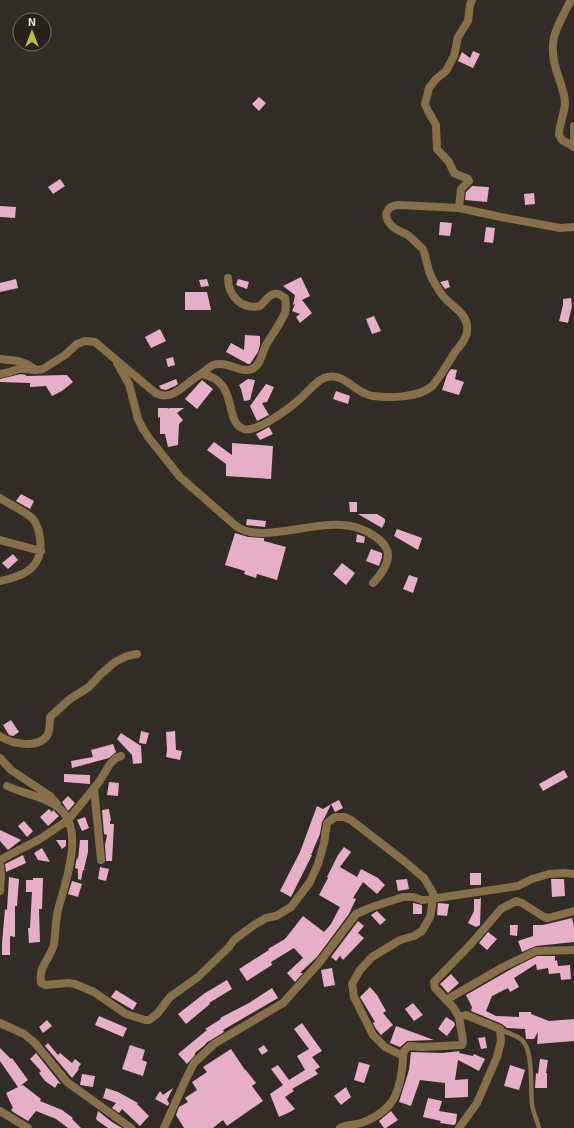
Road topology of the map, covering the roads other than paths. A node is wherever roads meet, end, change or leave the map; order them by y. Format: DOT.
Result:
graph roads {
  1 [pos="472,0"];
  2 [pos="571,0"];
  3 [pos="574,126"];
  4 [pos="574,139"];
  5 [pos="574,147"];
  6 [pos="459,208"];
  7 [pos="574,227"];
  8 [pos="228,278"];
  9 [pos="0,359"];
  10 [pos="115,359"];
  11 [pos="36,370"];
  12 [pos="0,374"];
  13 [pos="201,374"];
  14 [pos="0,498"];
  15 [pos="0,540"];
  16 [pos="41,551"];
  17 [pos="0,581"];
  18 [pos="374,582"];
  19 [pos="136,654"];
  20 [pos="0,736"];
  21 [pos="121,756"];
  22 [pos="0,758"];
  23 [pos="7,786"];
  24 [pos="94,788"];
  25 [pos="59,808"];
  26 [pos="68,820"];
  27 [pos="0,860"];
  28 [pos="101,860"];
  29 [pos="0,865"];
  30 [pos="574,874"];
  31 [pos="0,891"];
  32 [pos="433,899"];
  33 [pos="574,911"];
  34 [pos="574,950"];
  35 [pos="446,1000"];
  36 [pos="459,1017"];
  37 [pos="0,1023"];
  38 [pos="500,1029"];
  39 [pos="403,1056"];
  40 [pos="0,1111"];
  41 [pos="28,1128"];
  42 [pos="131,1128"];
  43 [pos="164,1128"];
  44 [pos="340,1128"];
  45 [pos="459,1128"];
  46 [pos="539,1128"];
  1 -- 6 [label="street"];
  2 -- 5 [label="street"];
  3 -- 4 [label="street"];
  6 -- 7 [label="street"];
  6 -- 13 [label="street"];
  8 -- 13 [label="street"];
  9 -- 11 [label="street"];
  10 -- 11 [label="street"];
  10 -- 13 [label="street"];
  10 -- 18 [label="street"];
  11 -- 12 [label="street"];
  14 -- 16 [label="street"];
  15 -- 16 [label="street"];
  16 -- 17 [label="street"];
  19 -- 20 [label="street"];
  21 -- 24 [label="street"];
  22 -- 25 [label="street"];
  23 -- 25 [label="street"];
  24 -- 26 [label="street"];
  24 -- 28 [label="street"];
  25 -- 26 [label="street"];
  26 -- 27 [label="street"];
  26 -- 32 [label="street"];
  29 -- 31 [label="street"];
  30 -- 32 [label="street"];
  32 -- 39 [label="street"];
  32 -- 43 [label="street"];
  33 -- 35 [label="street"];
  34 -- 35 [label="street"];
  35 -- 36 [label="street"];
  36 -- 38 [label="street"];
  36 -- 39 [label="street"];
  37 -- 42 [label="street"];
  38 -- 45 [label="street"];
  38 -- 46 [label="lane"];
  39 -- 44 [label="street"];
  40 -- 41 [label="street"];
}
